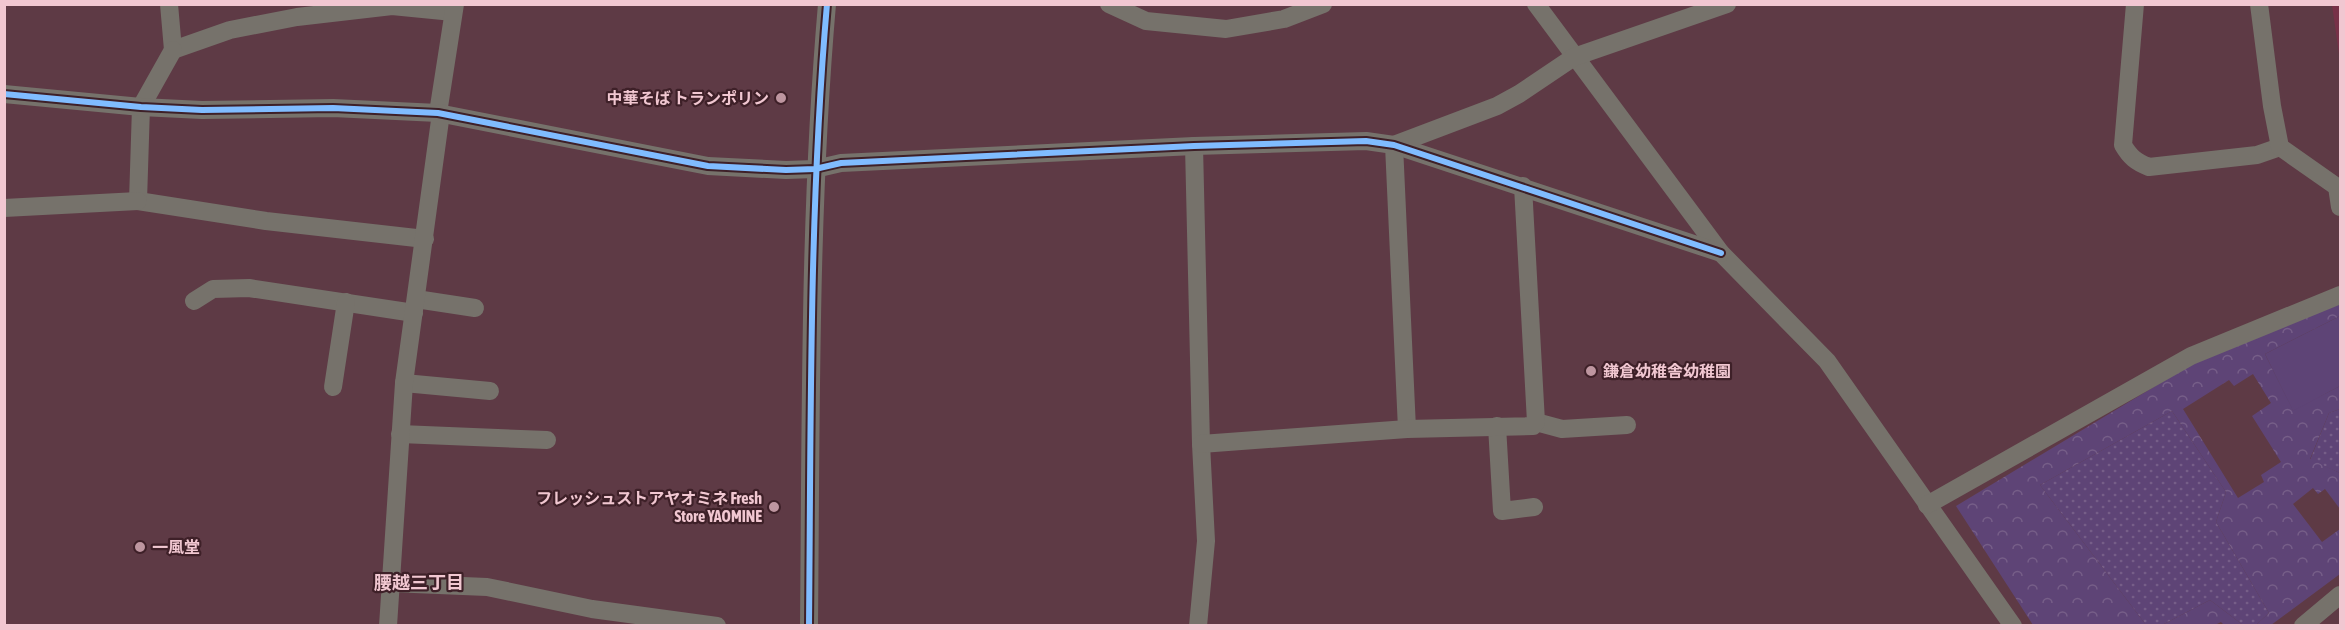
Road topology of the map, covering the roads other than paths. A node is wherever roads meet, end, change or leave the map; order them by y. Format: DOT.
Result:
graph roads {
  1 [pos="169,4"];
  2 [pos="827,4"];
  3 [pos="1109,4"];
  4 [pos="1323,4"];
  5 [pos="1536,4"];
  6 [pos="1727,4"];
  7 [pos="2135,4"];
  8 [pos="2259,4"];
  9 [pos="392,5"];
  10 [pos="454,8"];
  11 [pos="173,50"];
  12 [pos="1574,57"];
  13 [pos="4,94"];
  14 [pos="141,107"];
  15 [pos="440,113"];
  16 [pos="1394,145"];
  17 [pos="1194,146"];
  18 [pos="2280,147"];
  19 [pos="815,169"];
  20 [pos="1523,186"];
  21 [pos="138,201"];
  22 [pos="2340,207"];
  23 [pos="4,208"];
  24 [pos="425,239"];
  25 [pos="1721,253"];
  26 [pos="2340,295"];
  27 [pos="194,302"];
  28 [pos="346,302"];
  29 [pos="415,306"];
  30 [pos="475,308"];
  31 [pos="404,383"];
  32 [pos="333,387"];
  33 [pos="490,391"];
  34 [pos="1536,422"];
  35 [pos="1627,425"];
  36 [pos="1497,426"];
  37 [pos="1407,429"];
  38 [pos="400,434"];
  39 [pos="547,440"];
  40 [pos="1201,444"];
  41 [pos="1927,505"];
  42 [pos="1533,507"];
  43 [pos="390,583"];
  44 [pos="2340,595"];
  45 [pos="388,626"];
  46 [pos="717,626"];
  47 [pos="809,626"];
  48 [pos="1198,626"];
  49 [pos="2013,626"];
  50 [pos="2303,626"];
  1 -- 11 [label="street"];
  2 -- 19 [label="street"];
  3 -- 4 [label="street"];
  5 -- 12 [label="street"];
  6 -- 12 [label="street"];
  7 -- 18 [label="street"];
  8 -- 18 [label="street"];
  9 -- 10 [label="street"];
  9 -- 11 [label="street"];
  10 -- 15 [label="street"];
  11 -- 14 [label="street"];
  12 -- 16 [label="street"];
  12 -- 25 [label="street"];
  13 -- 14 [label="street"];
  14 -- 15 [label="street"];
  14 -- 21 [label="street"];
  15 -- 19 [label="street"];
  15 -- 24 [label="street"];
  16 -- 17 [label="street"];
  16 -- 20 [label="street"];
  16 -- 37 [label="street"];
  17 -- 19 [label="street"];
  17 -- 40 [label="street"];
  18 -- 22 [label="street"];
  19 -- 47 [label="street"];
  20 -- 25 [label="street"];
  20 -- 34 [label="street"];
  21 -- 23 [label="street"];
  21 -- 24 [label="street"];
  24 -- 29 [label="street"];
  25 -- 41 [label="street"];
  26 -- 41 [label="street"];
  27 -- 28 [label="street"];
  28 -- 29 [label="street"];
  28 -- 32 [label="street"];
  29 -- 30 [label="street"];
  29 -- 31 [label="street"];
  31 -- 33 [label="street"];
  31 -- 38 [label="street"];
  34 -- 35 [label="street"];
  34 -- 36 [label="street"];
  36 -- 37 [label="street"];
  36 -- 42 [label="street"];
  37 -- 40 [label="street"];
  38 -- 39 [label="street"];
  38 -- 43 [label="street"];
  40 -- 48 [label="street"];
  41 -- 49 [label="street"];
  43 -- 45 [label="street"];
  43 -- 46 [label="street"];
  44 -- 50 [label="street"];
}
